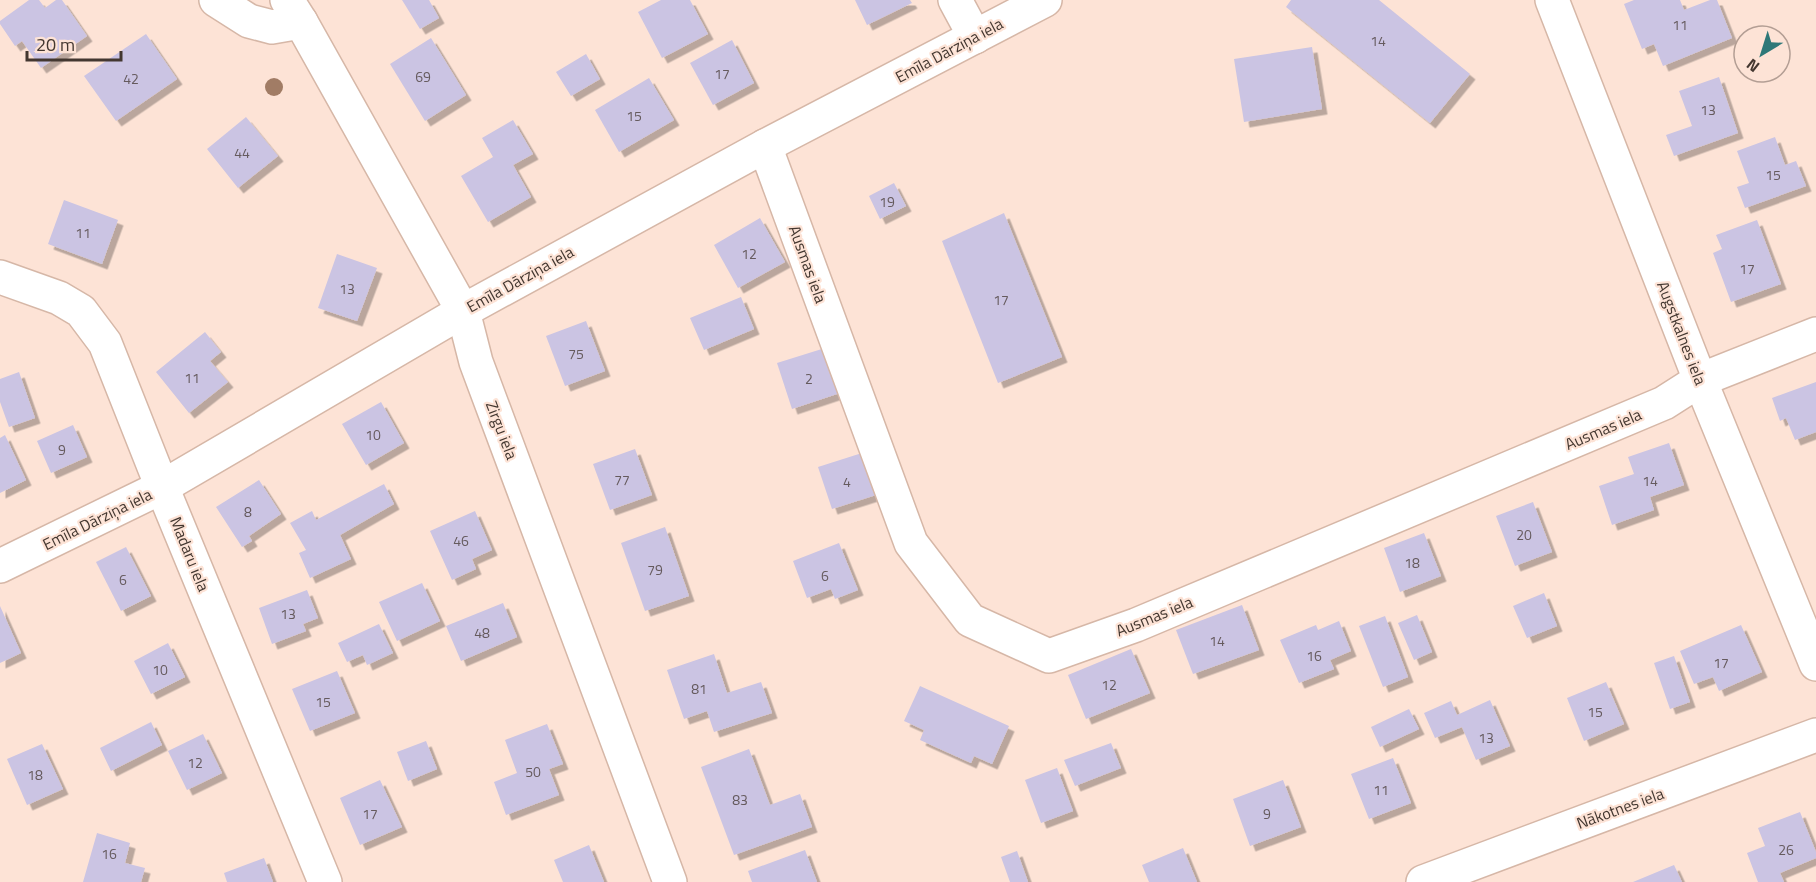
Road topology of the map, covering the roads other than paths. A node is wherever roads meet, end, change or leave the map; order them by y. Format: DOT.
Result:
graph roads {
  1 [pos="216,0"];
  2 [pos="955,0"];
  3 [pos="1045,0"];
  4 [pos="1552,0"];
  5 [pos="294,11"];
  6 [pos="975,37"];
  7 [pos="765,146"];
  8 [pos="0,277"];
  9 [pos="463,311"];
  10 [pos="1816,334"];
  11 [pos="1700,380"];
  12 [pos="162,487"];
  13 [pos="0,566"];
  14 [pos="1816,664"];
  15 [pos="1816,735"];
  16 [pos="1463,875"];
  17 [pos="326,882"];
  18 [pos="670,882"];
  19 [pos="1423,882"];
  1 -- 5 [label="street"];
  2 -- 6 [label="street"];
  3 -- 6 [label="street, Emīla Dārziņa iela"];
  4 -- 11 [label="street, Augstkalnes iela"];
  5 -- 9 [label="street, Zirgu iela"];
  6 -- 7 [label="street, Emīla Dārziņa iela"];
  7 -- 9 [label="street, Emīla Dārziņa iela"];
  7 -- 11 [label="street, Ausmas iela"];
  8 -- 12 [label="street, Madaru iela"];
  9 -- 12 [label="street, Emīla Dārziņa iela"];
  9 -- 18 [label="street, Zirgu iela"];
  10 -- 11 [label="street, Ausmas iela"];
  11 -- 14 [label="street, Augstkalnes iela"];
  12 -- 13 [label="street, Emīla Dārziņa iela"];
  12 -- 17 [label="street, Madaru iela"];
  15 -- 16 [label="street, Nākotnes iela"];
  16 -- 19 [label="street, Nākotnes iela"];
}
